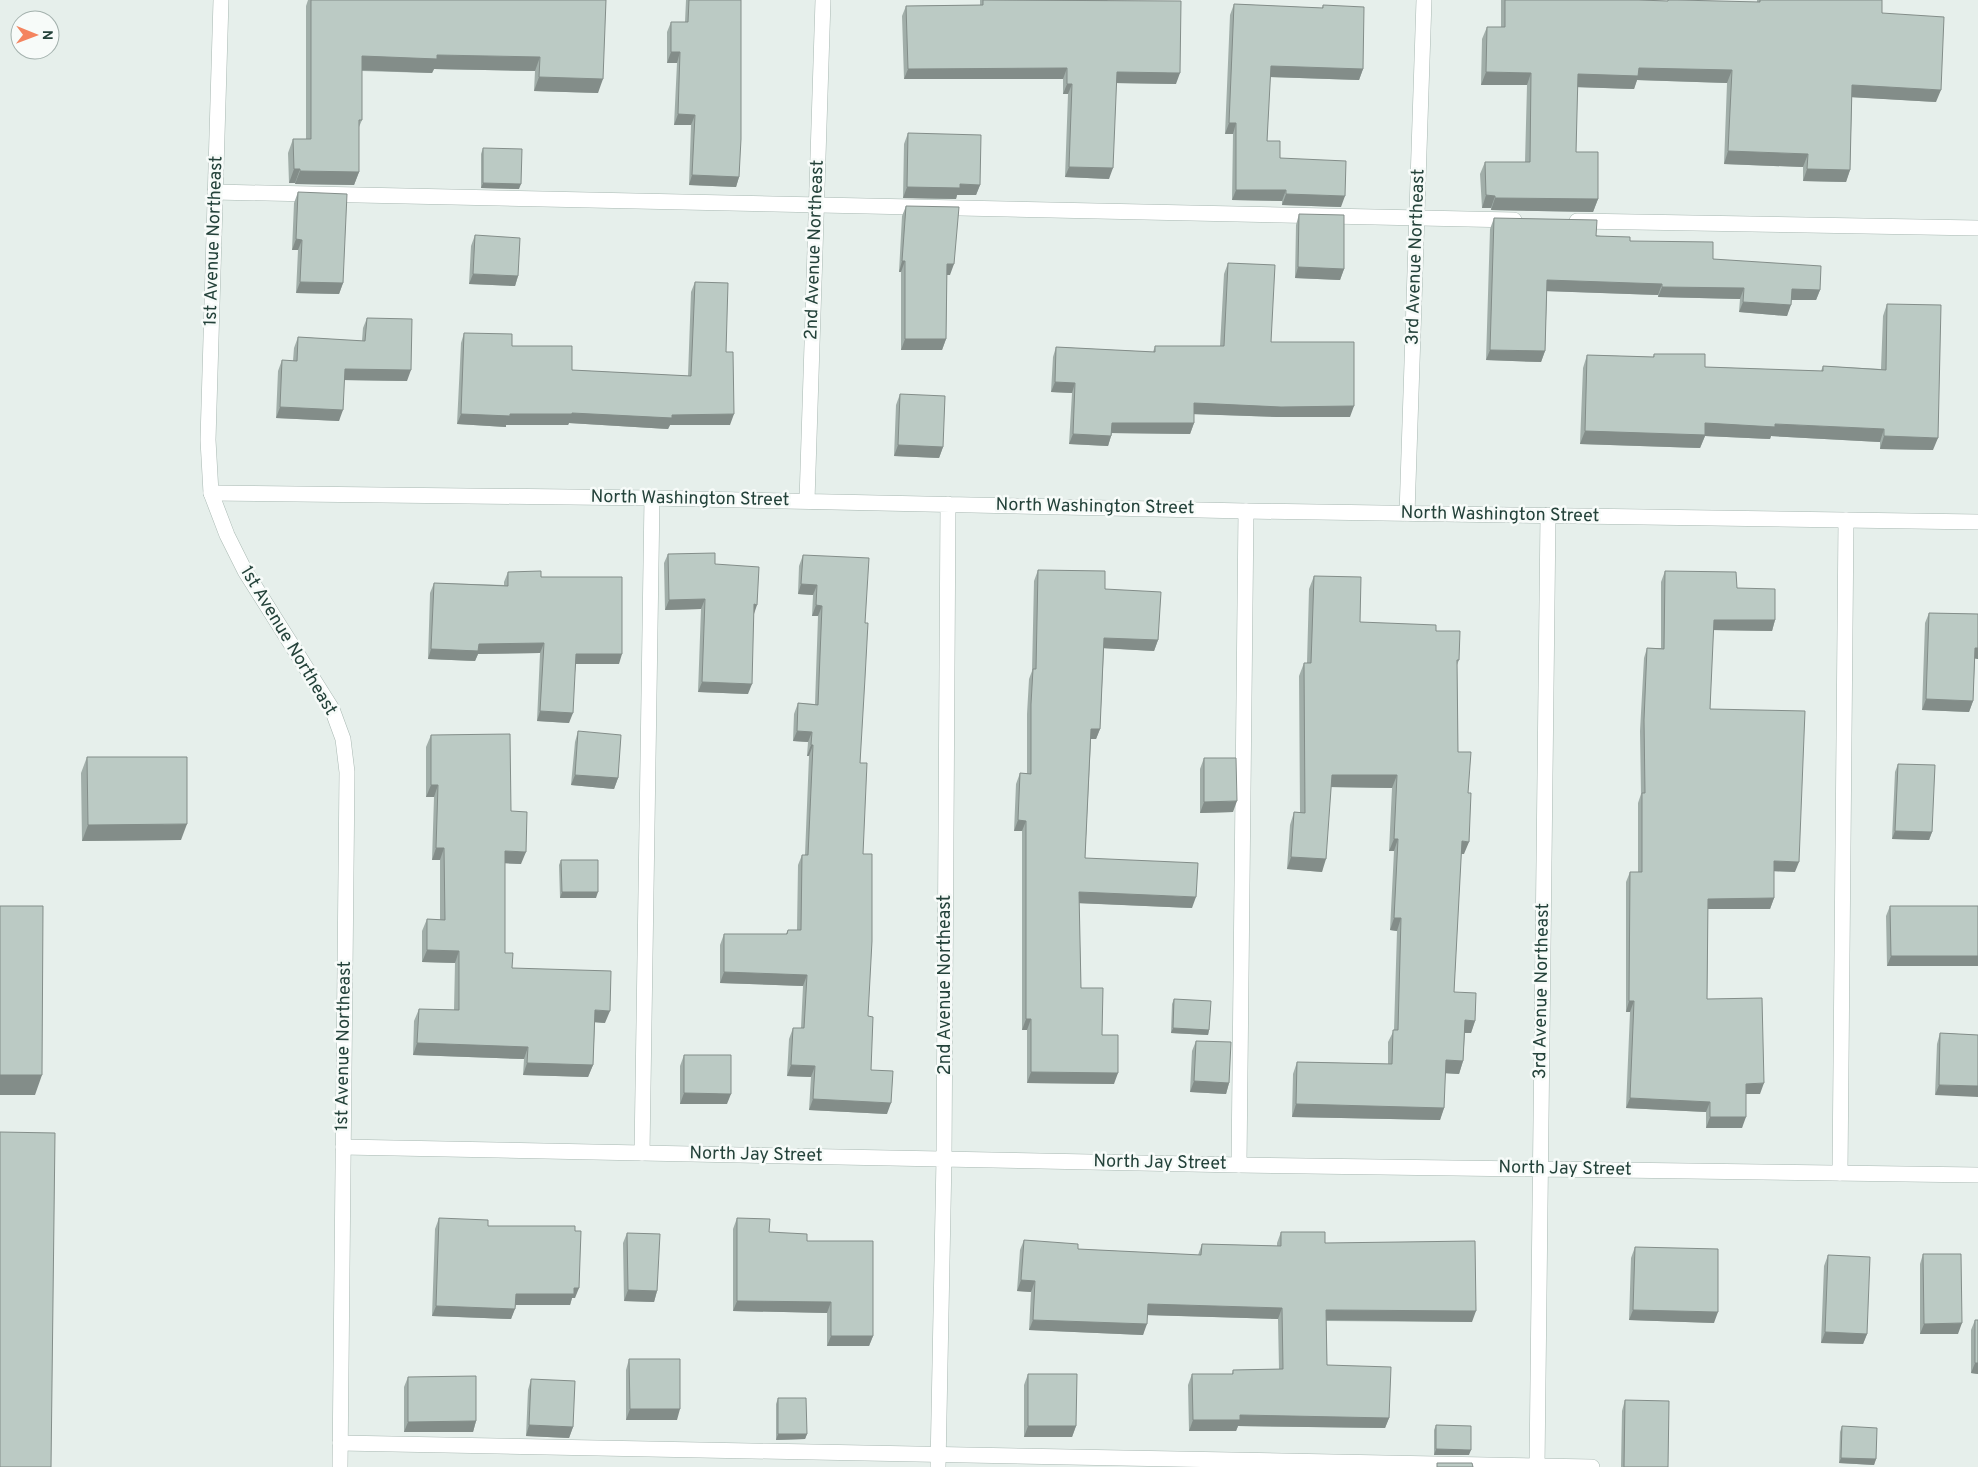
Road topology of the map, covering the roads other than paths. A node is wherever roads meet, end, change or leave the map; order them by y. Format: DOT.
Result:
graph roads {
  1 [pos="222,0"];
  2 [pos="823,0"];
  3 [pos="1424,0"];
  4 [pos="215,192"];
  5 [pos="816,205"];
  6 [pos="1417,218"];
  7 [pos="1525,220"];
  8 [pos="1565,221"];
  9 [pos="1978,228"];
  10 [pos="211,493"];
  11 [pos="652,498"];
  12 [pos="807,500"];
  13 [pos="948,504"];
  14 [pos="1246,511"];
  15 [pos="1407,514"];
  16 [pos="1548,515"];
  17 [pos="1846,520"];
  18 [pos="1978,522"];
  19 [pos="343,1147"];
  20 [pos="642,1153"];
  21 [pos="944,1158"];
  22 [pos="1239,1165"];
  23 [pos="1540,1169"];
  24 [pos="1840,1173"];
  25 [pos="1978,1175"];
  26 [pos="340,1443"];
  27 [pos="939,1461"];
  28 [pos="340,1467"];
  29 [pos="1537,1467"];
  30 [pos="1592,1467"];
  1 -- 4 [label="street, 1st Avenue Northeast"];
  2 -- 5 [label="street, 2nd Avenue Northeast"];
  3 -- 6 [label="street, 3rd Avenue Northeast"];
  4 -- 5 [label="street"];
  4 -- 10 [label="street, 1st Avenue Northeast"];
  5 -- 6 [label="street"];
  5 -- 12 [label="street, 2nd Avenue Northeast"];
  6 -- 7 [label="street"];
  6 -- 15 [label="street, 3rd Avenue Northeast"];
  8 -- 9 [label="street"];
  10 -- 11 [label="street, North Washington Street"];
  10 -- 19 [label="street, 1st Avenue Northeast"];
  11 -- 12 [label="street, North Washington Street"];
  11 -- 20 [label="street"];
  12 -- 13 [label="street, North Washington Street"];
  13 -- 14 [label="street, North Washington Street"];
  13 -- 21 [label="street, 2nd Avenue Northeast"];
  14 -- 15 [label="street, North Washington Street"];
  14 -- 22 [label="street"];
  15 -- 16 [label="street, North Washington Street"];
  16 -- 17 [label="street, North Washington Street"];
  16 -- 23 [label="street, 3rd Avenue Northeast"];
  17 -- 18 [label="street, North Washington Street"];
  17 -- 24 [label="street"];
  19 -- 20 [label="street, North Jay Street"];
  19 -- 26 [label="street, 1st Avenue Northeast"];
  20 -- 21 [label="street, North Jay Street"];
  21 -- 22 [label="street, North Jay Street"];
  21 -- 27 [label="street, 2nd Avenue Northeast"];
  22 -- 23 [label="street, North Jay Street"];
  23 -- 24 [label="street, North Jay Street"];
  23 -- 29 [label="street, 3rd Avenue Northeast"];
  24 -- 25 [label="street, North Jay Street"];
  26 -- 27 [label="street"];
  26 -- 28 [label="street, 1st Avenue Northeast"];
  27 -- 29 [label="street"];
  29 -- 30 [label="street"];
}
